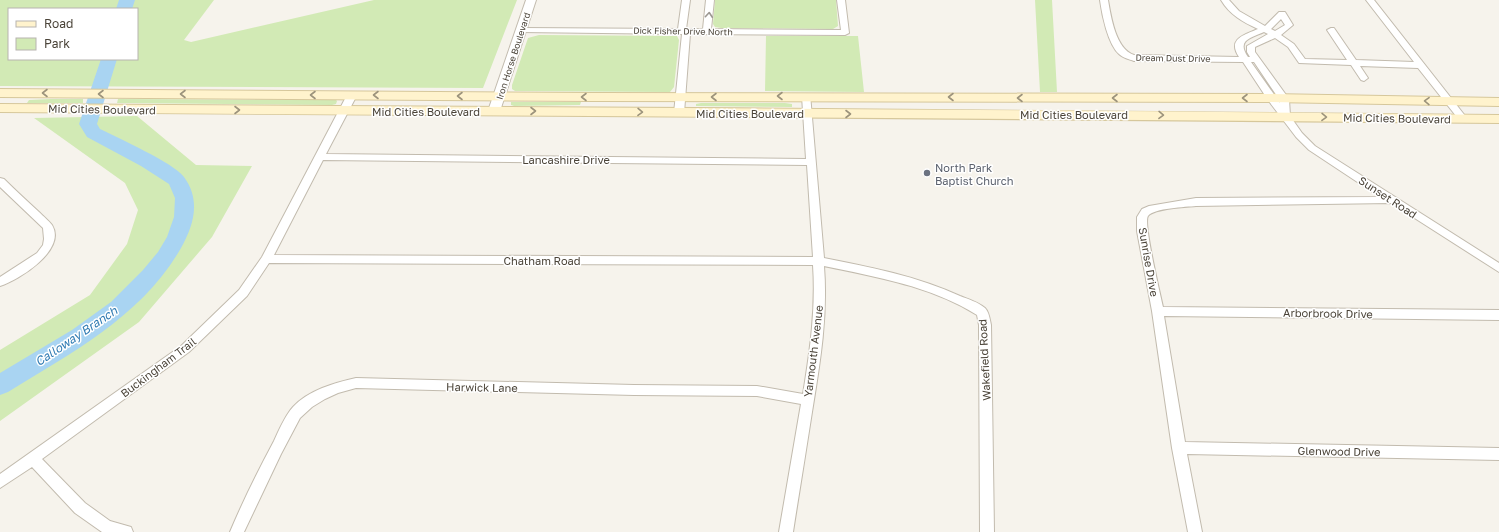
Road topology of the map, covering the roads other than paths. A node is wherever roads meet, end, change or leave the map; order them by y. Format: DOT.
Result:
graph roads {
  1 [pos="531,0"];
  2 [pos="686,0"];
  3 [pos="710,0"];
  4 [pos="841,0"];
  5 [pos="1104,0"];
  6 [pos="1225,0"];
  7 [pos="1370,0"];
  8 [pos="1265,29"];
  9 [pos="521,30"];
  10 [pos="684,30"];
  11 [pos="1331,30"];
  12 [pos="707,31"];
  13 [pos="1276,35"];
  14 [pos="1246,60"];
  15 [pos="1257,60"];
  16 [pos="1354,63"];
  17 [pos="1421,65"];
  18 [pos="1364,78"];
  19 [pos="0,93"];
  20 [pos="352,95"];
  21 [pos="499,96"];
  22 [pos="808,96"];
  23 [pos="1446,96"];
  24 [pos="681,97"];
  25 [pos="990,98"];
  26 [pos="1271,98"];
  27 [pos="1284,99"];
  28 [pos="1499,102"];
  29 [pos="0,108"];
  30 [pos="345,111"];
  31 [pos="494,111"];
  32 [pos="679,113"];
  33 [pos="808,114"];
  34 [pos="996,114"];
  35 [pos="1286,116"];
  36 [pos="1463,119"];
  37 [pos="1499,119"];
  38 [pos="320,157"];
  39 [pos="812,162"];
  40 [pos="1,183"];
  41 [pos="1390,200"];
  42 [pos="266,259"];
  43 [pos="818,261"];
  44 [pos="1499,268"];
  45 [pos="0,282"];
  46 [pos="1158,311"];
  47 [pos="1499,315"];
  48 [pos="808,400"];
  49 [pos="1179,448"];
  50 [pos="1499,454"];
  51 [pos="33,458"];
  52 [pos="0,482"];
  53 [pos="126,532"];
  54 [pos="237,532"];
  55 [pos="786,532"];
  56 [pos="987,532"];
  57 [pos="1195,532"];
  1 -- 9 [label="street, Iron Horse Boulevard"];
  2 -- 10 [label="street"];
  12 -- 3 [label="street, one-way"];
  4 -- 12 [label="street, Dick Fisher Drive North"];
  5 -- 14 [label="street, Dream Dust Drive"];
  6 -- 8 [label="street"];
  7 -- 17 [label="street"];
  8 -- 13 [label="street"];
  8 -- 13 [label="street"];
  8 -- 14 [label="street, Sunset Road"];
  9 -- 10 [label="street, Dick Fisher Drive North"];
  9 -- 21 [label="street, Iron Horse Boulevard"];
  10 -- 12 [label="street, Dick Fisher Drive North"];
  10 -- 24 [label="street"];
  11 -- 16 [label="street"];
  13 -- 15 [label="street"];
  13 -- 16 [label="street"];
  14 -- 15 [label="street, Dream Dust Drive"];
  14 -- 26 [label="street, Sunset Road"];
  15 -- 27 [label="street"];
  16 -- 17 [label="street"];
  16 -- 18 [label="street"];
  17 -- 23 [label="street"];
  20 -- 19 [label="main road, Mid Cities Boulevard, one-way"];
  21 -- 20 [label="main road, Mid Cities Boulevard, one-way"];
  20 -- 30 [label="street, Buckingham Trail"];
  24 -- 21 [label="main road, Mid Cities Boulevard, one-way"];
  21 -- 31 [label="street, Iron Horse Boulevard"];
  22 -- 24 [label="main road, Mid Cities Boulevard, one-way"];
  25 -- 22 [label="main road, Mid Cities Boulevard, one-way"];
  22 -- 33 [label="street, Yarmouth Avenue"];
  23 -- 27 [label="main road, Mid Cities Boulevard, one-way"];
  23 -- 28 [label="main road, Mid Cities Boulevard"];
  23 -- 36 [label="street"];
  24 -- 32 [label="street"];
  26 -- 25 [label="main road, Mid Cities Boulevard, one-way"];
  25 -- 34 [label="main road"];
  26 -- 27 [label="main road, Mid Cities Boulevard"];
  26 -- 35 [label="street, Sunset Road"];
  27 -- 35 [label="street"];
  29 -- 30 [label="main road, Mid Cities Boulevard, one-way"];
  30 -- 31 [label="main road, Mid Cities Boulevard"];
  30 -- 38 [label="street, Buckingham Trail"];
  31 -- 32 [label="main road, Mid Cities Boulevard, one-way"];
  32 -- 33 [label="main road, Mid Cities Boulevard"];
  33 -- 34 [label="main road, Mid Cities Boulevard, one-way"];
  33 -- 39 [label="street, Yarmouth Avenue"];
  34 -- 35 [label="main road, Mid Cities Boulevard, one-way"];
  35 -- 36 [label="main road, Mid Cities Boulevard, one-way"];
  35 -- 41 [label="street, Sunset Road"];
  36 -- 37 [label="main road, Mid Cities Boulevard"];
  38 -- 39 [label="street, Lancashire Drive"];
  38 -- 42 [label="street, Buckingham Trail"];
  39 -- 43 [label="street, Yarmouth Avenue"];
  40 -- 45 [label="street"];
  41 -- 44 [label="street, Sunset Road"];
  41 -- 46 [label="street, Sunrise Drive"];
  42 -- 43 [label="street, Chatham Road"];
  42 -- 51 [label="street, Buckingham Trail"];
  43 -- 48 [label="street, Yarmouth Avenue"];
  43 -- 56 [label="street, Wakefield Road"];
  46 -- 47 [label="street, Arborbrook Drive"];
  46 -- 49 [label="street, Sunrise Drive"];
  48 -- 54 [label="street, Harwick Lane"];
  48 -- 55 [label="street, Yarmouth Avenue"];
  49 -- 50 [label="street, Glenwood Drive"];
  49 -- 57 [label="street, Sunrise Drive"];
  51 -- 52 [label="street, Buckingham Trail"];
  51 -- 53 [label="street"];
}
